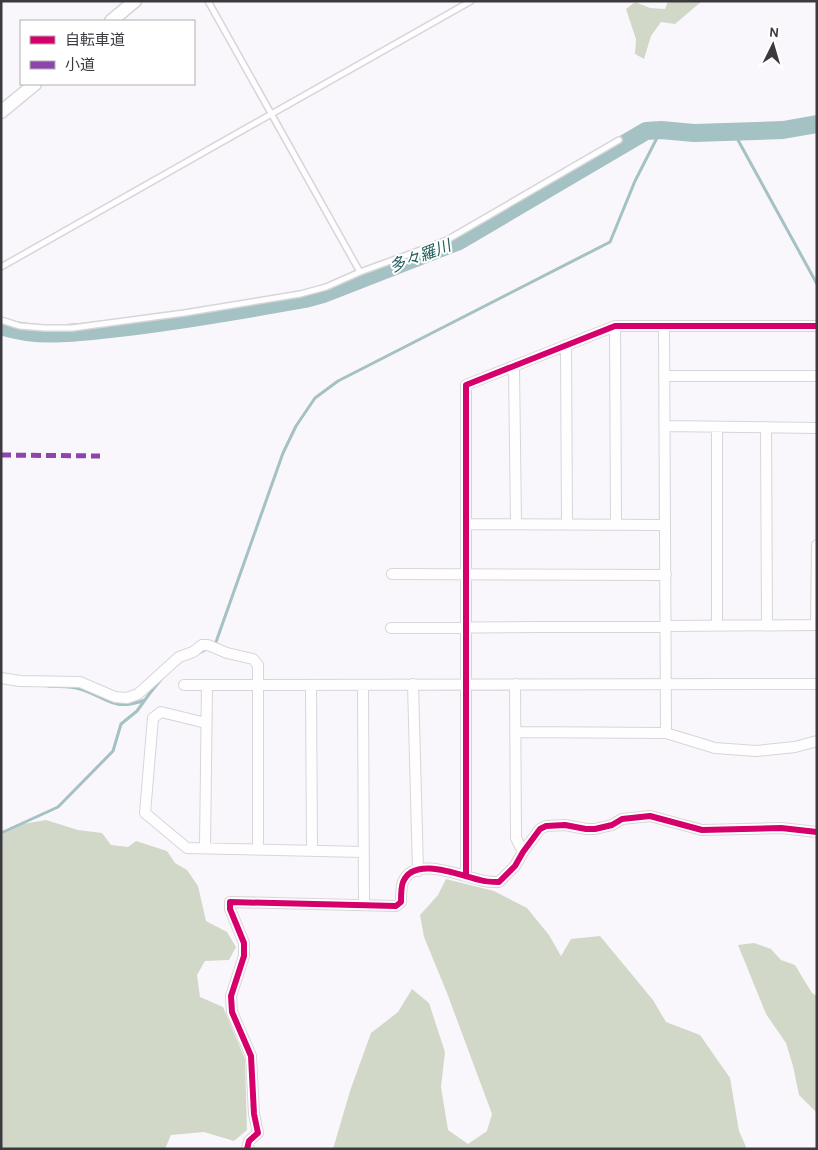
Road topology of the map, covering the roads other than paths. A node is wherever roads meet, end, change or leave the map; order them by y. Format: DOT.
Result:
graph roads {
  1 [pos="135,1"];
  2 [pos="208,1"];
  3 [pos="471,1"];
  4 [pos="112,20"];
  5 [pos="34,85"];
  6 [pos="1,112"];
  7 [pos="272,115"];
  8 [pos="619,140"];
  9 [pos="1,267"];
  10 [pos="360,272"];
  11 [pos="1,320"];
  12 [pos="615,326"];
  13 [pos="664,326"];
  14 [pos="817,326"];
  15 [pos="566,345"];
  16 [pos="514,366"];
  17 [pos="664,376"];
  18 [pos="817,376"];
  19 [pos="665,426"];
  20 [pos="717,427"];
  21 [pos="766,428"];
  22 [pos="817,428"];
  23 [pos="466,524"];
  24 [pos="516,524"];
  25 [pos="567,525"];
  26 [pos="616,525"];
  27 [pos="665,525"];
  28 [pos="817,545"];
  29 [pos="392,574"];
  30 [pos="466,574"];
  31 [pos="666,575"];
  32 [pos="666,625"];
  33 [pos="717,625"];
  34 [pos="767,625"];
  35 [pos="817,625"];
  36 [pos="466,626"];
  37 [pos="391,628"];
  38 [pos="1,678"];
  39 [pos="413,684"];
  40 [pos="466,684"];
  41 [pos="515,684"];
  42 [pos="665,684"];
  43 [pos="817,684"];
  44 [pos="184,685"];
  45 [pos="206,685"];
  46 [pos="258,685"];
  47 [pos="311,685"];
  48 [pos="363,685"];
  49 [pos="206,723"];
  50 [pos="516,732"];
  51 [pos="666,733"];
  52 [pos="817,741"];
  53 [pos="817,832"];
  54 [pos="205,848"];
  55 [pos="258,849"];
  56 [pos="312,851"];
  57 [pos="363,852"];
  58 [pos="523,852"];
  59 [pos="418,871"];
  60 [pos="466,876"];
  61 [pos="364,904"];
  62 [pos="247,1149"];
  1 -- 4 [label="street"];
  2 -- 7 [label="lane"];
  3 -- 7 [label="lane"];
  5 -- 6 [label="street"];
  7 -- 9 [label="lane"];
  7 -- 10 [label="lane"];
  8 -- 10 [label="lane"];
  10 -- 11 [label="lane"];
  12 -- 13 [label="street"];
  12 -- 15 [label="street"];
  12 -- 26 [label="street"];
  13 -- 14 [label="street"];
  13 -- 17 [label="street"];
  15 -- 16 [label="street"];
  15 -- 25 [label="street"];
  16 -- 23 [label="street"];
  16 -- 24 [label="street"];
  17 -- 18 [label="street"];
  17 -- 19 [label="street"];
  19 -- 20 [label="street"];
  19 -- 27 [label="street"];
  20 -- 21 [label="street"];
  20 -- 33 [label="street"];
  21 -- 22 [label="street"];
  21 -- 34 [label="street"];
  23 -- 24 [label="street"];
  23 -- 30 [label="street"];
  24 -- 25 [label="street"];
  25 -- 26 [label="street"];
  26 -- 27 [label="street"];
  27 -- 31 [label="street"];
  28 -- 35 [label="street"];
  29 -- 30 [label="street"];
  30 -- 31 [label="street"];
  30 -- 36 [label="street"];
  31 -- 32 [label="street"];
  32 -- 33 [label="street"];
  32 -- 36 [label="street"];
  32 -- 42 [label="street"];
  33 -- 34 [label="street"];
  34 -- 35 [label="street"];
  36 -- 37 [label="street"];
  36 -- 40 [label="street"];
  38 -- 46 [label="street"];
  39 -- 40 [label="street"];
  39 -- 48 [label="street"];
  39 -- 59 [label="street"];
  40 -- 41 [label="street"];
  40 -- 60 [label="street"];
  41 -- 42 [label="street"];
  41 -- 50 [label="street"];
  42 -- 43 [label="street"];
  42 -- 51 [label="street"];
  44 -- 45 [label="street"];
  45 -- 46 [label="street"];
  45 -- 49 [label="street"];
  46 -- 47 [label="street"];
  46 -- 55 [label="street"];
  47 -- 48 [label="street"];
  47 -- 56 [label="street"];
  48 -- 57 [label="street"];
  49 -- 54 [label="street"];
  49 -- 54 [label="street"];
  50 -- 51 [label="street"];
  50 -- 58 [label="street"];
  51 -- 52 [label="street"];
  53 -- 58 [label="street"];
  54 -- 55 [label="street"];
  55 -- 56 [label="street"];
  56 -- 57 [label="street"];
  57 -- 61 [label="street"];
  58 -- 60 [label="street"];
  59 -- 60 [label="street"];
  59 -- 61 [label="street"];
  61 -- 62 [label="street"];
}
